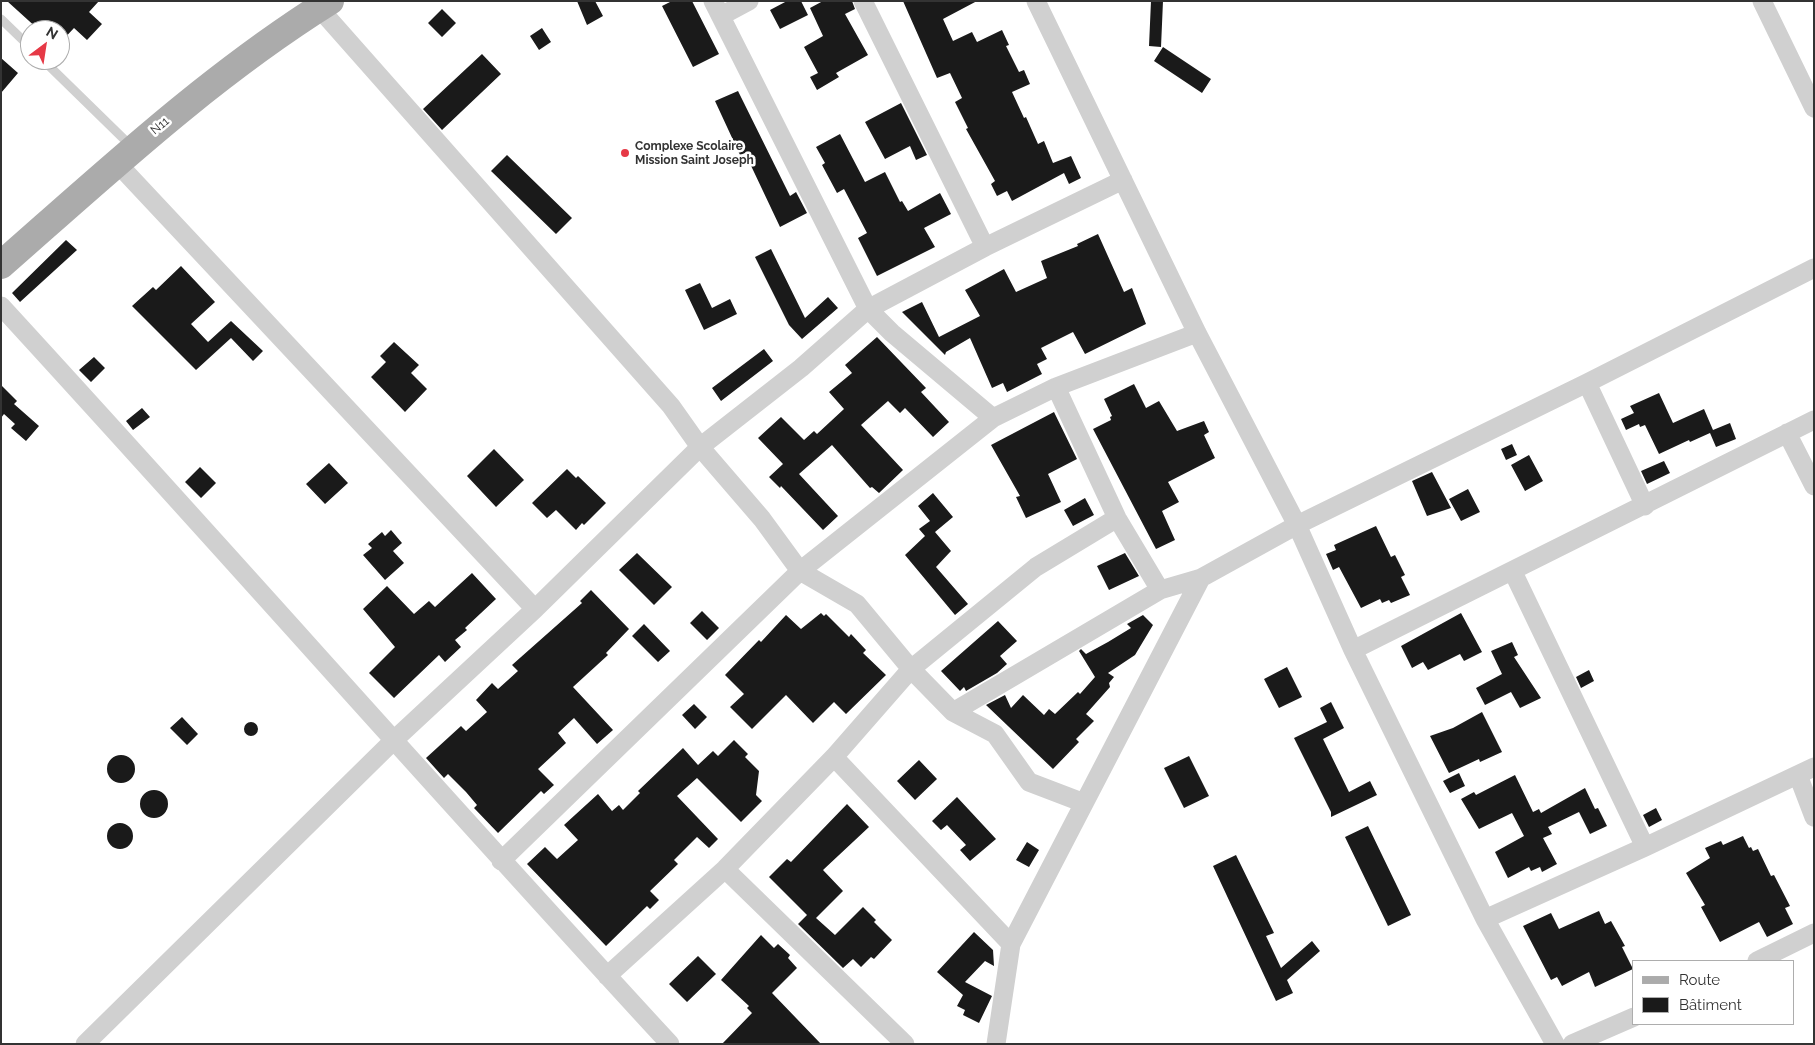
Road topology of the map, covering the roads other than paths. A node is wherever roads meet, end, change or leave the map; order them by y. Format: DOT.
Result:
graph roads {
  1 [pos="749,1"];
  2 [pos="863,1"];
  3 [pos="1036,1"];
  4 [pos="1762,1"];
  5 [pos="324,5"];
  6 [pos="717,9"];
  7 [pos="1,19"];
  8 [pos="20,38"];
  9 [pos="52,70"];
  10 [pos="1814,108"];
  11 [pos="125,156"];
  12 [pos="1123,180"];
  13 [pos="985,246"];
  14 [pos="1,264"];
  15 [pos="1814,268"];
  16 [pos="1,306"];
  17 [pos="868,310"];
  18 [pos="1197,333"];
  19 [pos="1587,383"];
  20 [pos="1056,387"];
  21 [pos="993,418"];
  22 [pos="1814,420"];
  23 [pos="1787,433"];
  24 [pos="700,447"];
  25 [pos="1814,486"];
  26 [pos="1644,506"];
  27 [pos="1117,518"];
  28 [pos="1297,525"];
  29 [pos="800,570"];
  30 [pos="1513,572"];
  31 [pos="1200,578"];
  32 [pos="1160,590"];
  33 [pos="536,609"];
  34 [pos="1353,650"];
  35 [pos="911,669"];
  36 [pos="952,712"];
  37 [pos="393,741"];
  38 [pos="834,757"];
  39 [pos="1806,771"];
  40 [pos="1084,803"];
  41 [pos="1814,818"];
  42 [pos="1645,848"];
  43 [pos="501,861"];
  44 [pos="725,869"];
  45 [pos="1485,919"];
  46 [pos="1814,933"];
  47 [pos="1011,944"];
  48 [pos="1760,960"];
  49 [pos="607,976"];
  50 [pos="1632,1018"];
  51 [pos="85,1044"];
  52 [pos="670,1044"];
  53 [pos="905,1044"];
  54 [pos="996,1044"];
  55 [pos="1555,1044"];
  56 [pos="1572,1044"];
  1 -- 6 [label="street"];
  2 -- 13 [label="street"];
  3 -- 12 [label="street"];
  4 -- 10 [label="street"];
  5 -- 11 [label="main road, N11"];
  5 -- 24 [label="street"];
  6 -- 17 [label="street"];
  7 -- 8 [label="lane"];
  9 -- 11 [label="lane"];
  11 -- 14 [label="main road, N11"];
  11 -- 33 [label="street"];
  12 -- 13 [label="street"];
  12 -- 18 [label="street"];
  13 -- 17 [label="street"];
  15 -- 19 [label="street"];
  16 -- 37 [label="street"];
  17 -- 21 [label="street"];
  17 -- 24 [label="street"];
  18 -- 20 [label="street"];
  18 -- 28 [label="street"];
  19 -- 26 [label="street"];
  19 -- 28 [label="street"];
  20 -- 21 [label="street"];
  20 -- 27 [label="street"];
  21 -- 29 [label="street"];
  22 -- 23 [label="street"];
  23 -- 25 [label="street"];
  23 -- 26 [label="street"];
  24 -- 29 [label="street"];
  24 -- 33 [label="street"];
  26 -- 30 [label="street"];
  27 -- 32 [label="street"];
  27 -- 35 [label="street"];
  28 -- 31 [label="street"];
  28 -- 34 [label="street"];
  29 -- 35 [label="street"];
  29 -- 43 [label="street"];
  30 -- 34 [label="street"];
  30 -- 42 [label="street"];
  31 -- 32 [label="street"];
  31 -- 40 [label="street"];
  32 -- 36 [label="street"];
  33 -- 37 [label="street"];
  34 -- 45 [label="street"];
  35 -- 36 [label="street"];
  35 -- 38 [label="street"];
  36 -- 40 [label="street"];
  37 -- 43 [label="street"];
  37 -- 51 [label="street"];
  38 -- 44 [label="street"];
  38 -- 47 [label="street"];
  39 -- 41 [label="street"];
  39 -- 42 [label="street"];
  40 -- 47 [label="street"];
  42 -- 45 [label="street"];
  43 -- 49 [label="street"];
  44 -- 49 [label="street"];
  44 -- 53 [label="street"];
  45 -- 55 [label="street"];
  46 -- 48 [label="street"];
  47 -- 54 [label="street"];
  49 -- 52 [label="street"];
  50 -- 56 [label="street"];
}
